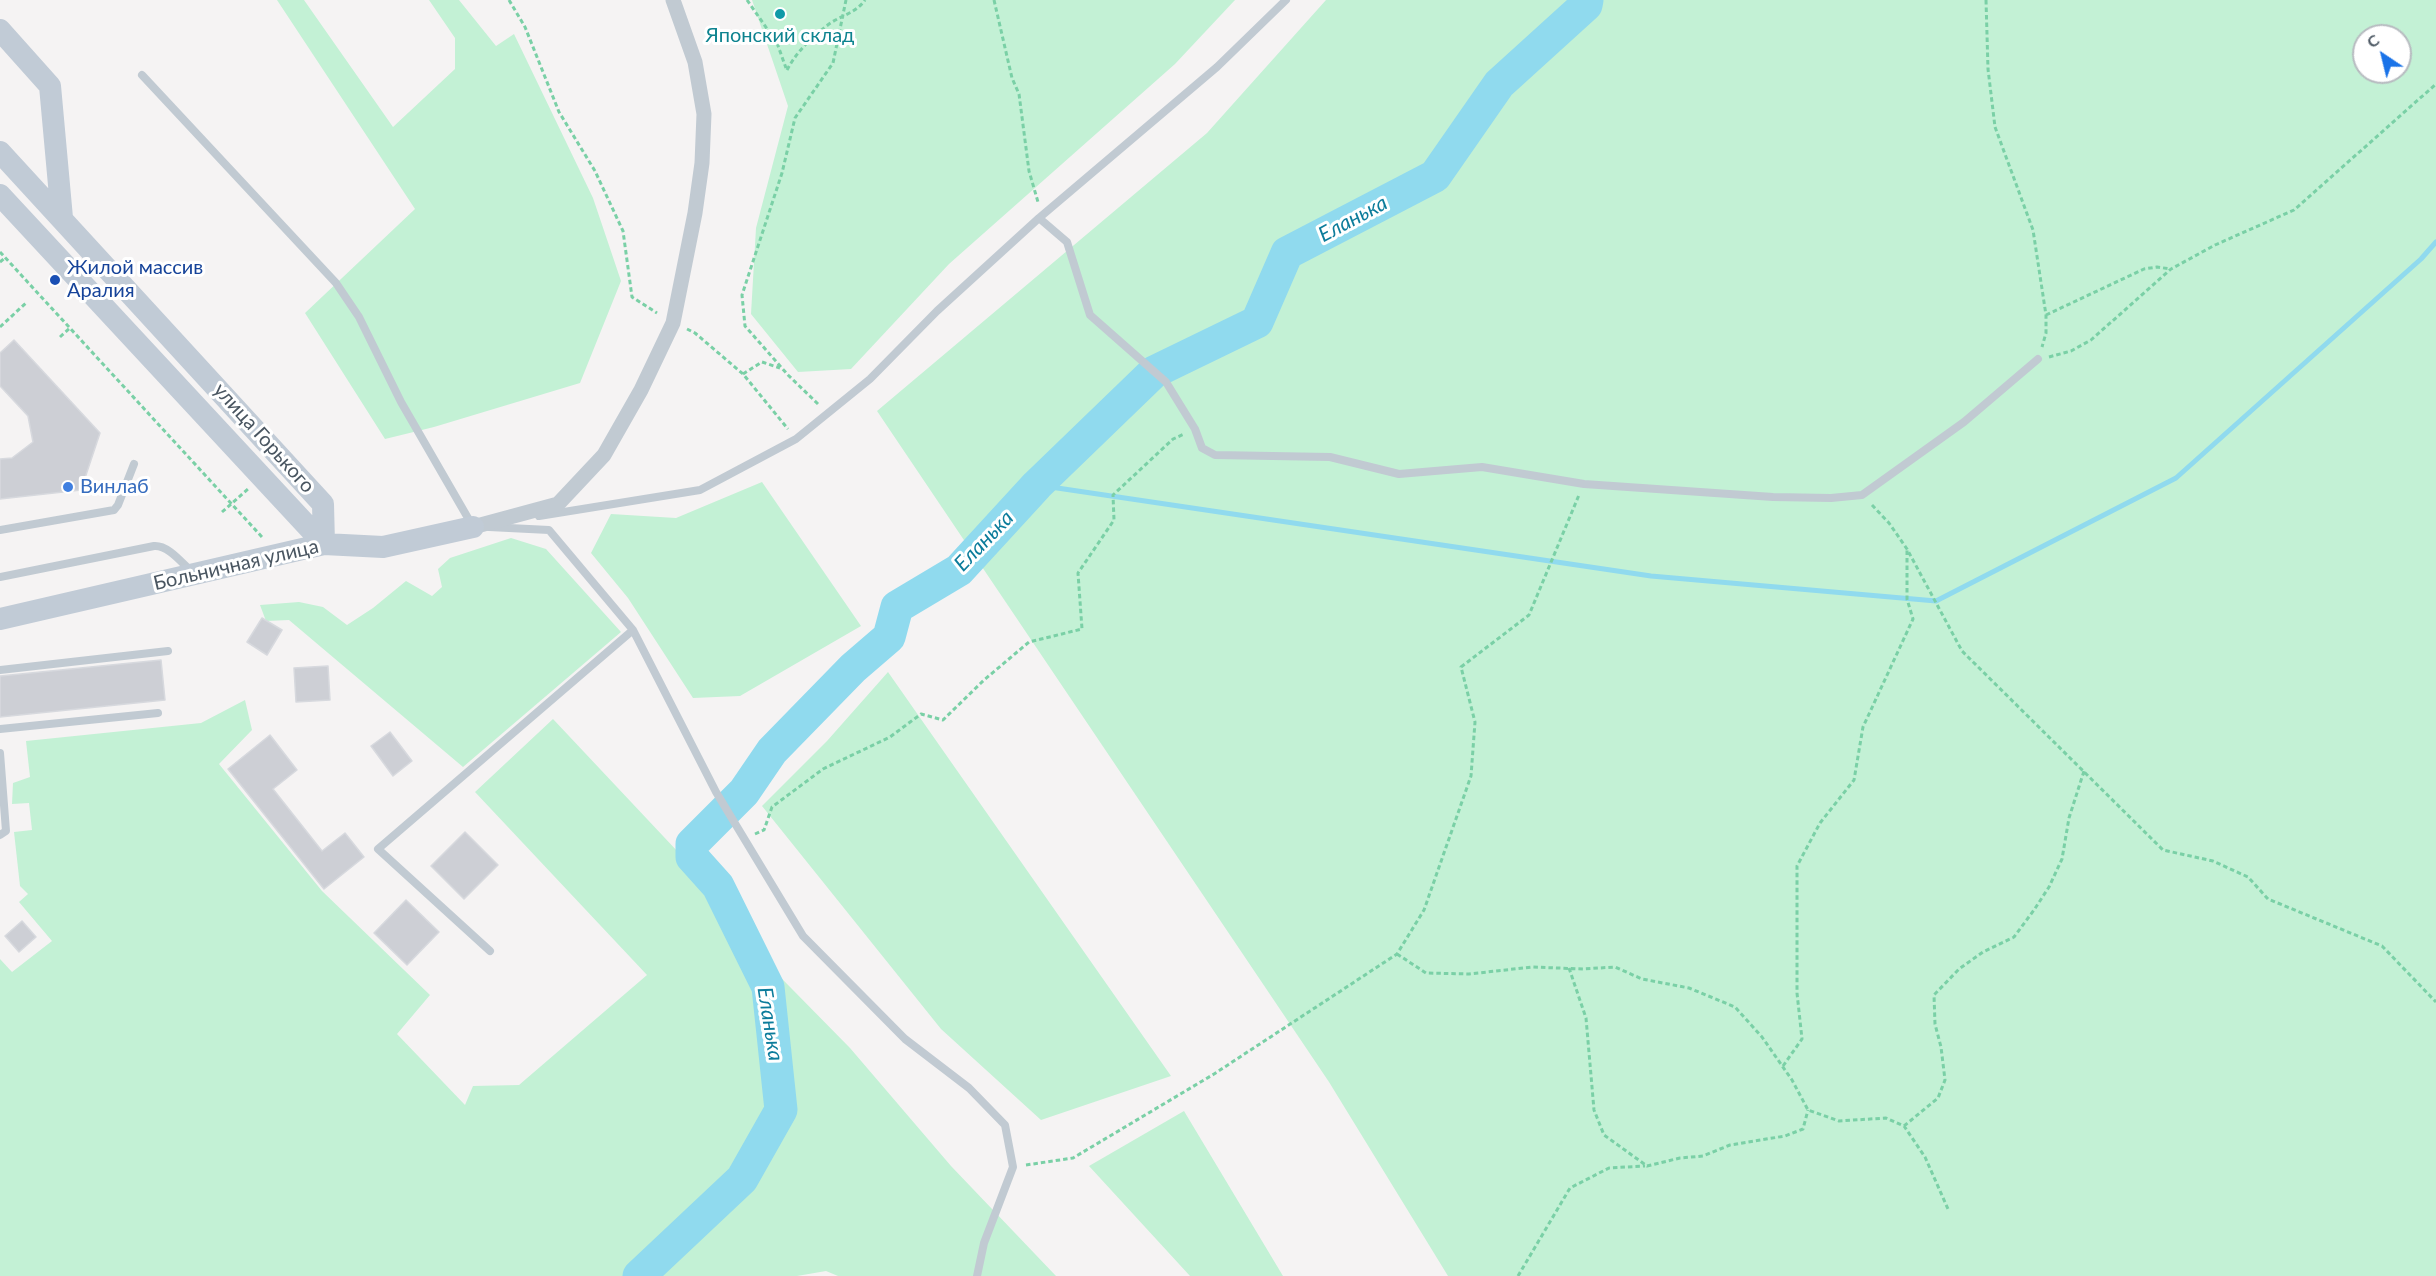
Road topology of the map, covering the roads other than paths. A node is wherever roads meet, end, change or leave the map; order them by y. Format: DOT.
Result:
graph roads {
  1 [pos="673,0"];
  2 [pos="1286,0"];
  3 [pos="0,30"];
  4 [pos="142,75"];
  5 [pos="0,152"];
  6 [pos="0,195"];
  7 [pos="62,218"];
  8 [pos="1039,218"];
  9 [pos="2038,359"];
  10 [pos="134,464"];
  11 [pos="473,527"];
  12 [pos="0,530"];
  13 [pos="324,544"];
  14 [pos="195,574"];
  15 [pos="0,577"];
  16 [pos="0,619"];
  17 [pos="633,630"];
  18 [pos="168,651"];
  19 [pos="0,670"];
  20 [pos="158,713"];
  21 [pos="0,729"];
  22 [pos="0,753"];
  23 [pos="0,835"];
  24 [pos="489,951"];
  25 [pos="977,1276"];
  1 -- 11 [label="street"];
  2 -- 8 [label="lane"];
  3 -- 7 [label="main road"];
  4 -- 11 [label="lane"];
  5 -- 7 [label="main road, улица Горького"];
  6 -- 13 [label="main road, улица Горького"];
  7 -- 13 [label="main road, улица Горького"];
  8 -- 9 [label="lane"];
  8 -- 11 [label="lane"];
  10 -- 12 [label="lane"];
  11 -- 13 [label="main road, Больничная улица"];
  11 -- 17 [label="lane"];
  13 -- 14 [label="main road, Больничная улица"];
  14 -- 15 [label="lane"];
  14 -- 16 [label="main road, Больничная улица"];
  17 -- 24 [label="lane"];
  17 -- 25 [label="lane"];
  18 -- 19 [label="lane"];
  20 -- 21 [label="lane"];
  22 -- 23 [label="lane"];
}
